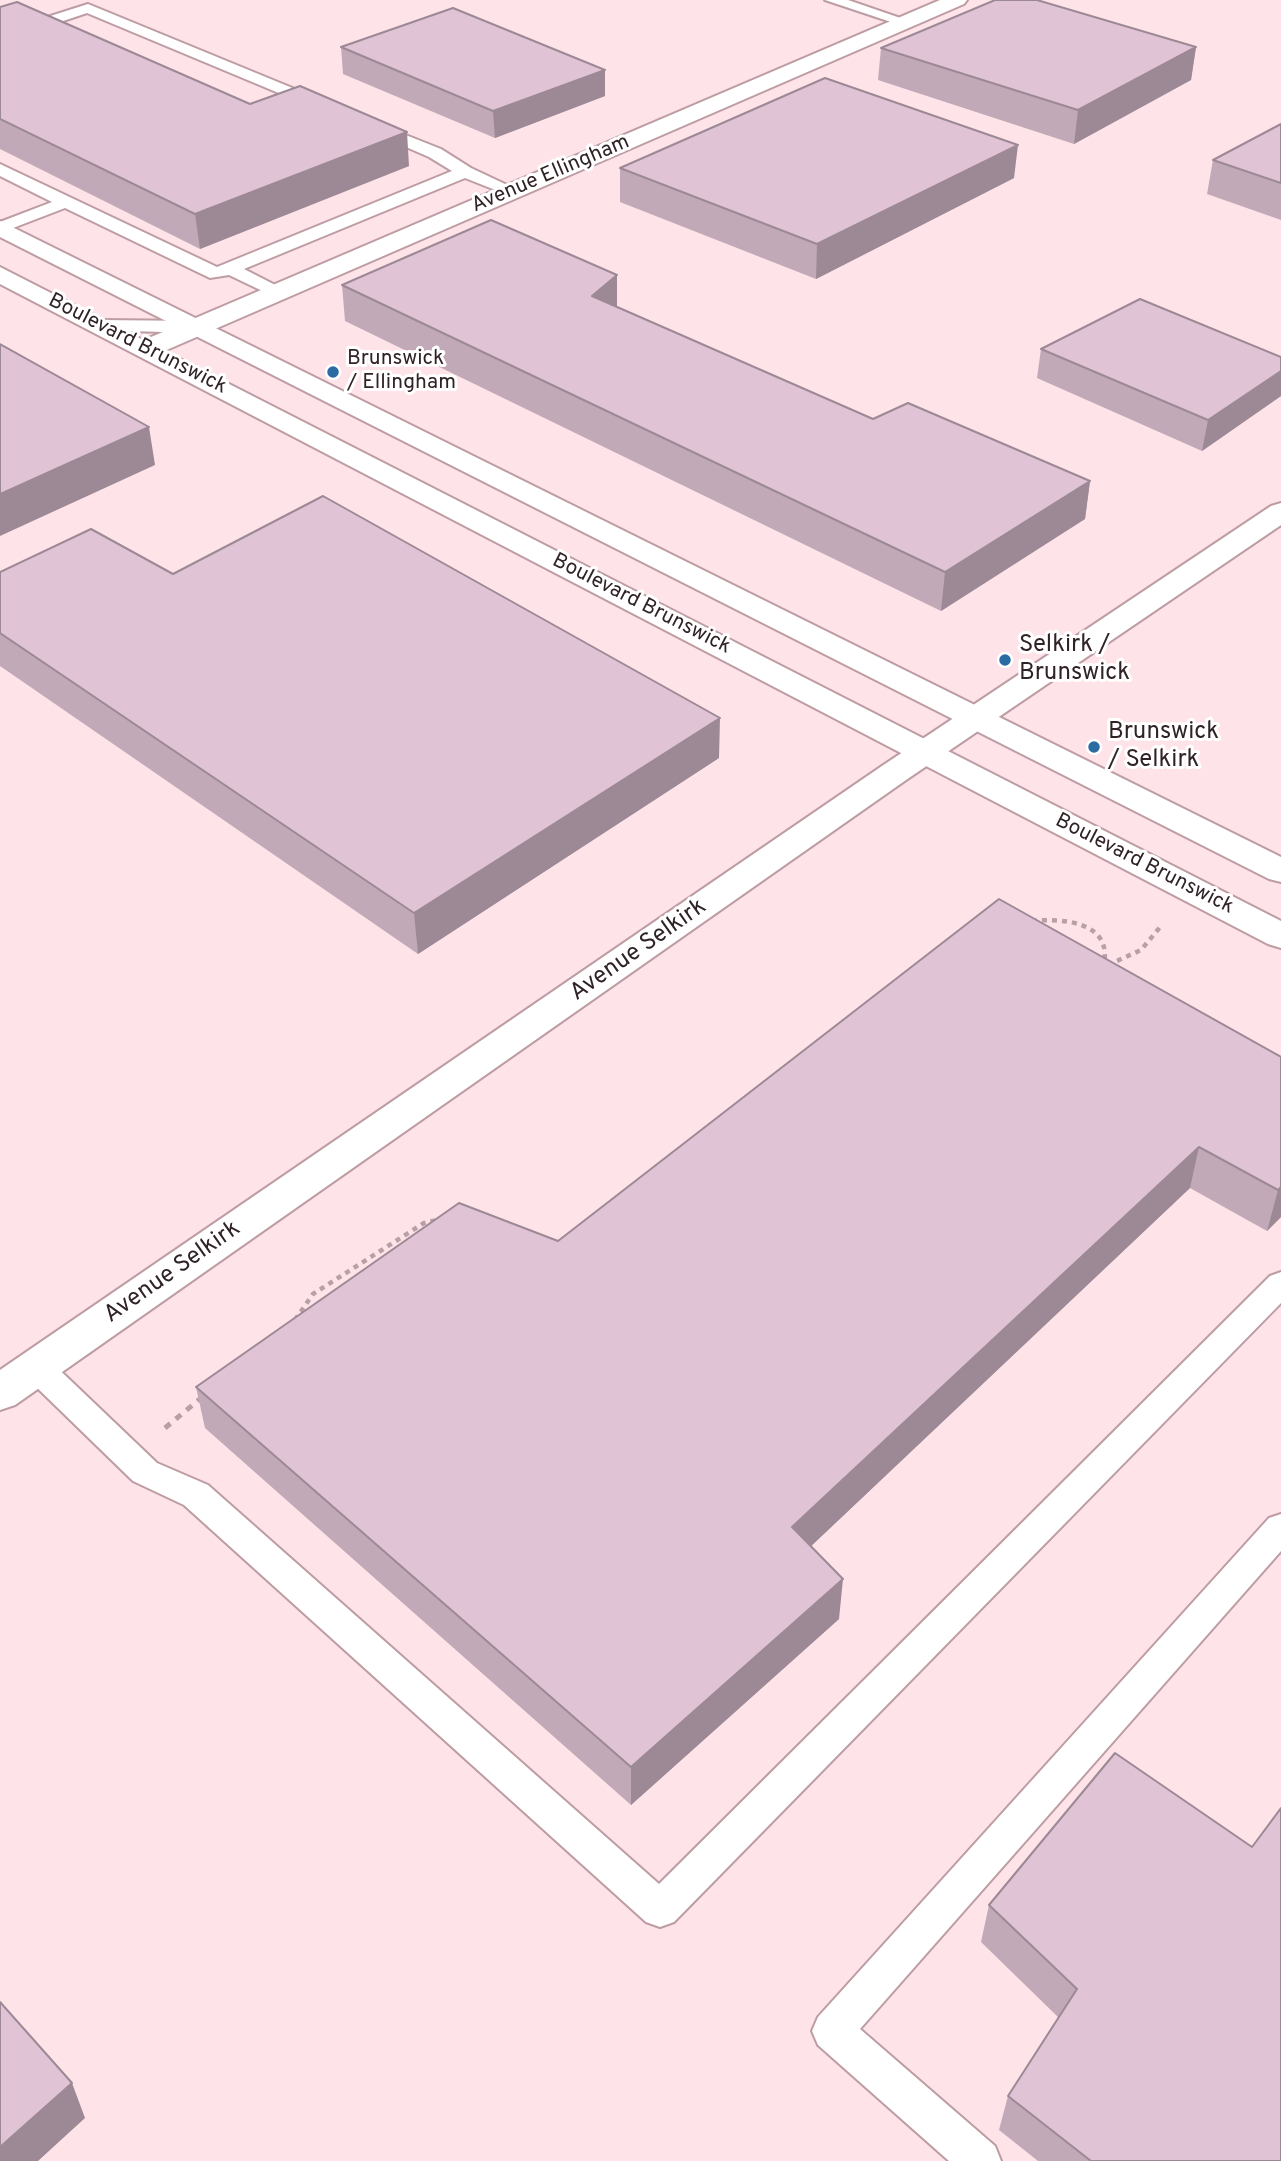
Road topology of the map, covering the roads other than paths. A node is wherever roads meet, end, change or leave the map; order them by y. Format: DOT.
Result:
graph roads {
  1 [pos="832,0"];
  2 [pos="957,0"];
  3 [pos="905,22"];
  4 [pos="0,37"];
  5 [pos="332,110"];
  6 [pos="358,121"];
  7 [pos="0,170"];
  8 [pos="465,172"];
  9 [pos="513,192"];
  10 [pos="66,202"];
  11 [pos="0,228"];
  12 [pos="230,269"];
  13 [pos="0,274"];
  14 [pos="277,293"];
  15 [pos="100,326"];
  16 [pos="198,327"];
  17 [pos="146,349"];
  18 [pos="1281,512"];
  19 [pos="977,718"];
  20 [pos="925,752"];
  21 [pos="1281,871"];
  22 [pos="1281,936"];
  23 [pos="1281,1284"];
  24 [pos="37,1368"];
  25 [pos="0,1394"];
  26 [pos="1281,1528"];
  27 [pos="980,2161"];
  1 -- 3 [label="lane"];
  2 -- 3 [label="street, Avenue Ellingham"];
  3 -- 9 [label="street, Avenue Ellingham"];
  4 -- 5 [label="lane"];
  6 -- 8 [label="lane"];
  7 -- 10 [label="lane"];
  8 -- 9 [label="lane"];
  8 -- 12 [label="lane"];
  9 -- 14 [label="street, Avenue Ellingham"];
  10 -- 11 [label="lane"];
  10 -- 12 [label="lane"];
  11 -- 16 [label="street, Boulevard Brunswick"];
  12 -- 14 [label="lane"];
  13 -- 15 [label="street, Boulevard Brunswick"];
  14 -- 16 [label="street, Avenue Ellingham"];
  15 -- 16 [label="lane"];
  15 -- 17 [label="street, Boulevard Brunswick"];
  16 -- 17 [label="street, Avenue Ellingham"];
  16 -- 19 [label="street, Boulevard Brunswick"];
  17 -- 20 [label="street, Boulevard Brunswick"];
  18 -- 19 [label="street, Avenue Selkirk"];
  19 -- 20 [label="street, Avenue Selkirk"];
  19 -- 21 [label="street, Boulevard Brunswick"];
  20 -- 22 [label="street, Boulevard Brunswick"];
  20 -- 24 [label="street, Avenue Selkirk"];
  23 -- 24 [label="lane"];
  24 -- 25 [label="street, Avenue Selkirk"];
  26 -- 27 [label="lane"];
}
